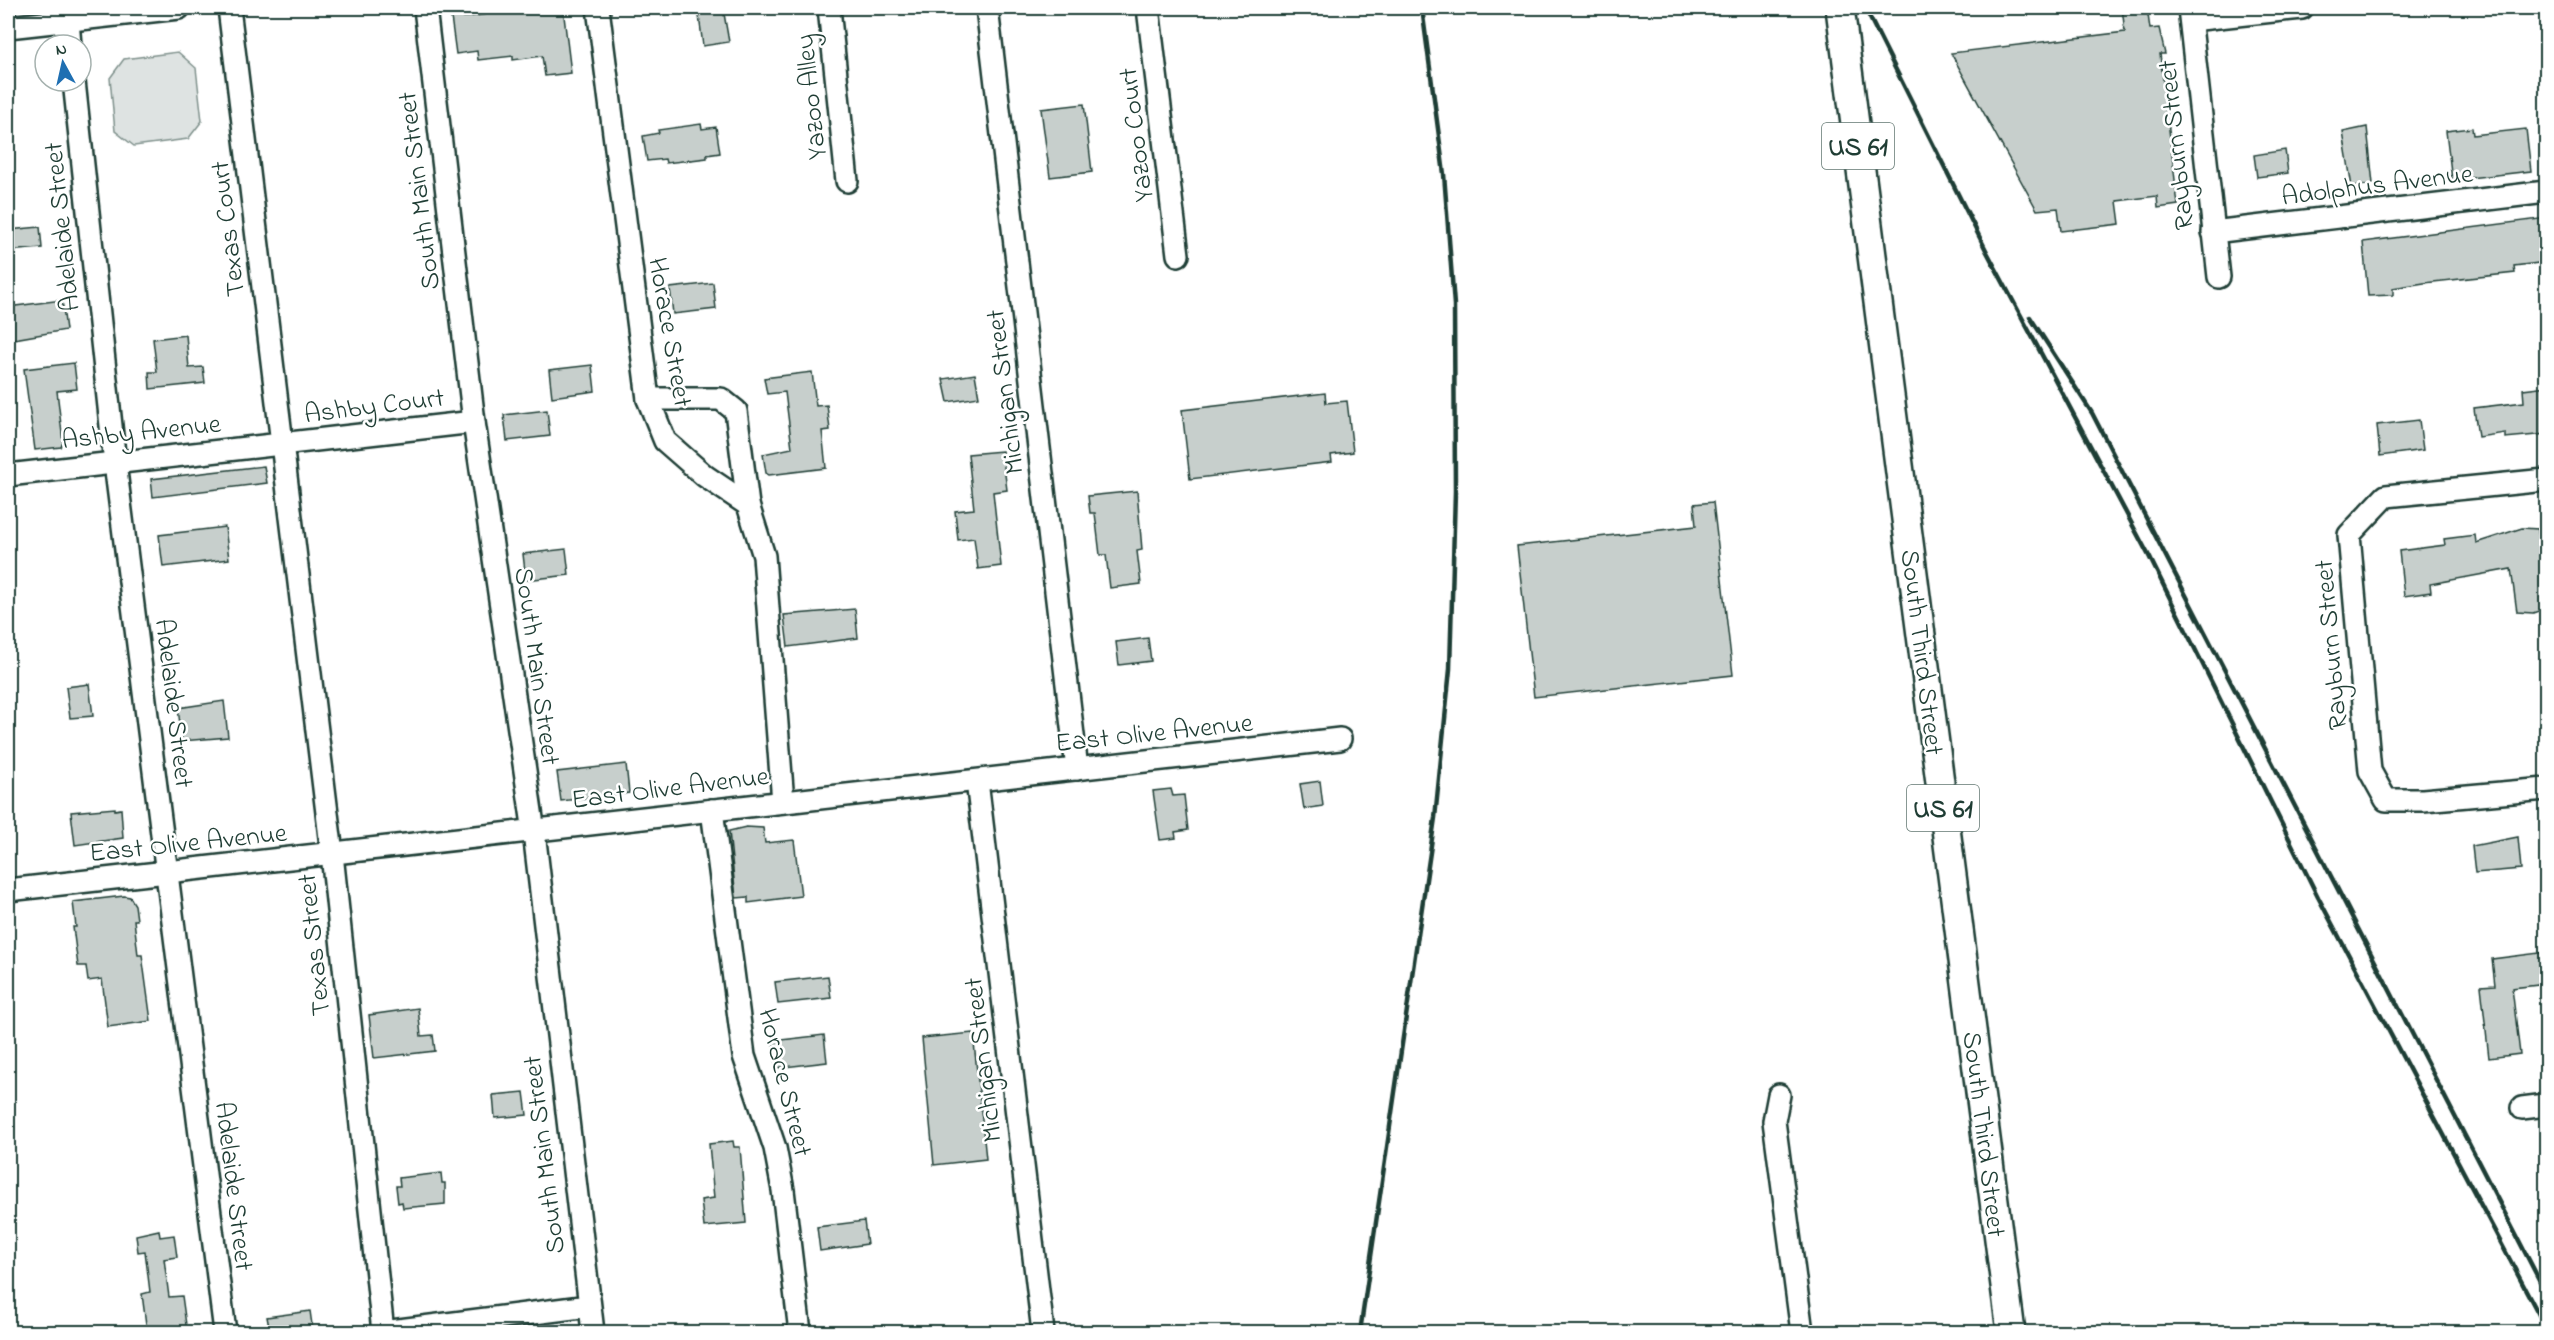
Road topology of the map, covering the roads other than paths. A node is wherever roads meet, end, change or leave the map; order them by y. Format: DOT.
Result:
graph roads {
  1 [pos="179,8"];
  2 [pos="229,8"];
  3 [pos="425,8"];
  4 [pos="597,8"];
  5 [pos="829,8"];
  6 [pos="987,8"];
  7 [pos="1148,8"];
  8 [pos="1840,8"];
  9 [pos="2302,8"];
  10 [pos="2190,14"];
  11 [pos="68,21"];
  12 [pos="8,27"];
  13 [pos="69,33"];
  14 [pos="75,93"];
  15 [pos="848,182"];
  16 [pos="2547,192"];
  17 [pos="2213,232"];
  18 [pos="1178,255"];
  19 [pos="2219,277"];
  20 [pos="648,399"];
  21 [pos="474,422"];
  22 [pos="281,444"];
  23 [pos="115,464"];
  24 [pos="8,475"];
  25 [pos="2547,480"];
  26 [pos="748,505"];
  27 [pos="1340,739"];
  28 [pos="1077,769"];
  29 [pos="978,781"];
  30 [pos="2547,789"];
  31 [pos="783,802"];
  32 [pos="712,810"];
  33 [pos="534,832"];
  34 [pos="332,854"];
  35 [pos="168,872"];
  36 [pos="8,890"];
  37 [pos="1779,1095"];
  38 [pos="2547,1105"];
  39 [pos="2522,1108"];
  40 [pos="590,1306"];
  41 [pos="225,1332"];
  42 [pos="383,1332"];
  43 [pos="593,1332"];
  44 [pos="800,1332"];
  45 [pos="1042,1332"];
  46 [pos="1802,1332"];
  47 [pos="2011,1332"];
  1 -- 11 [label="street"];
  2 -- 22 [label="street, Texas Court"];
  3 -- 21 [label="street, South Main Street"];
  4 -- 20 [label="street, Horace Street"];
  5 -- 15 [label="street, Yazoo Alley"];
  6 -- 28 [label="street, Michigan Street"];
  7 -- 18 [label="street, Yazoo Court"];
  8 -- 47 [label="main road, South Third Street / US 61"];
  9 -- 10 [label="street"];
  10 -- 17 [label="street, Rayburn Street"];
  11 -- 12 [label="street"];
  11 -- 13 [label="street"];
  14 -- 23 [label="street, Adelaide Street"];
  16 -- 17 [label="street, Adolphus Avenue"];
  17 -- 19 [label="street, Rayburn Street"];
  20 -- 26 [label="street, Horace Street"];
  20 -- 26 [label="street"];
  21 -- 22 [label="street, Ashby Court"];
  21 -- 33 [label="street, South Main Street"];
  22 -- 23 [label="street, Ashby Avenue"];
  22 -- 34 [label="street, Texas Street"];
  23 -- 24 [label="street, Ashby Avenue"];
  23 -- 35 [label="street, Adelaide Street"];
  25 -- 30 [label="street, Rayburn Street"];
  26 -- 31 [label="street"];
  27 -- 28 [label="street, East Olive Avenue"];
  28 -- 29 [label="street, East Olive Avenue"];
  29 -- 31 [label="street, East Olive Avenue"];
  29 -- 45 [label="street, Michigan Street"];
  31 -- 32 [label="street, East Olive Avenue"];
  32 -- 33 [label="street, East Olive Avenue"];
  32 -- 44 [label="street, Horace Street"];
  33 -- 34 [label="street, East Olive Avenue"];
  33 -- 40 [label="street, South Main Street"];
  34 -- 35 [label="street, East Olive Avenue"];
  34 -- 42 [label="street, Texas Street"];
  35 -- 36 [label="street, East Olive Avenue"];
  35 -- 41 [label="street, Adelaide Street"];
  37 -- 46 [label="street"];
  38 -- 39 [label="street"];
  40 -- 42 [label="street"];
  40 -- 43 [label="street, South Main Street"];
}
